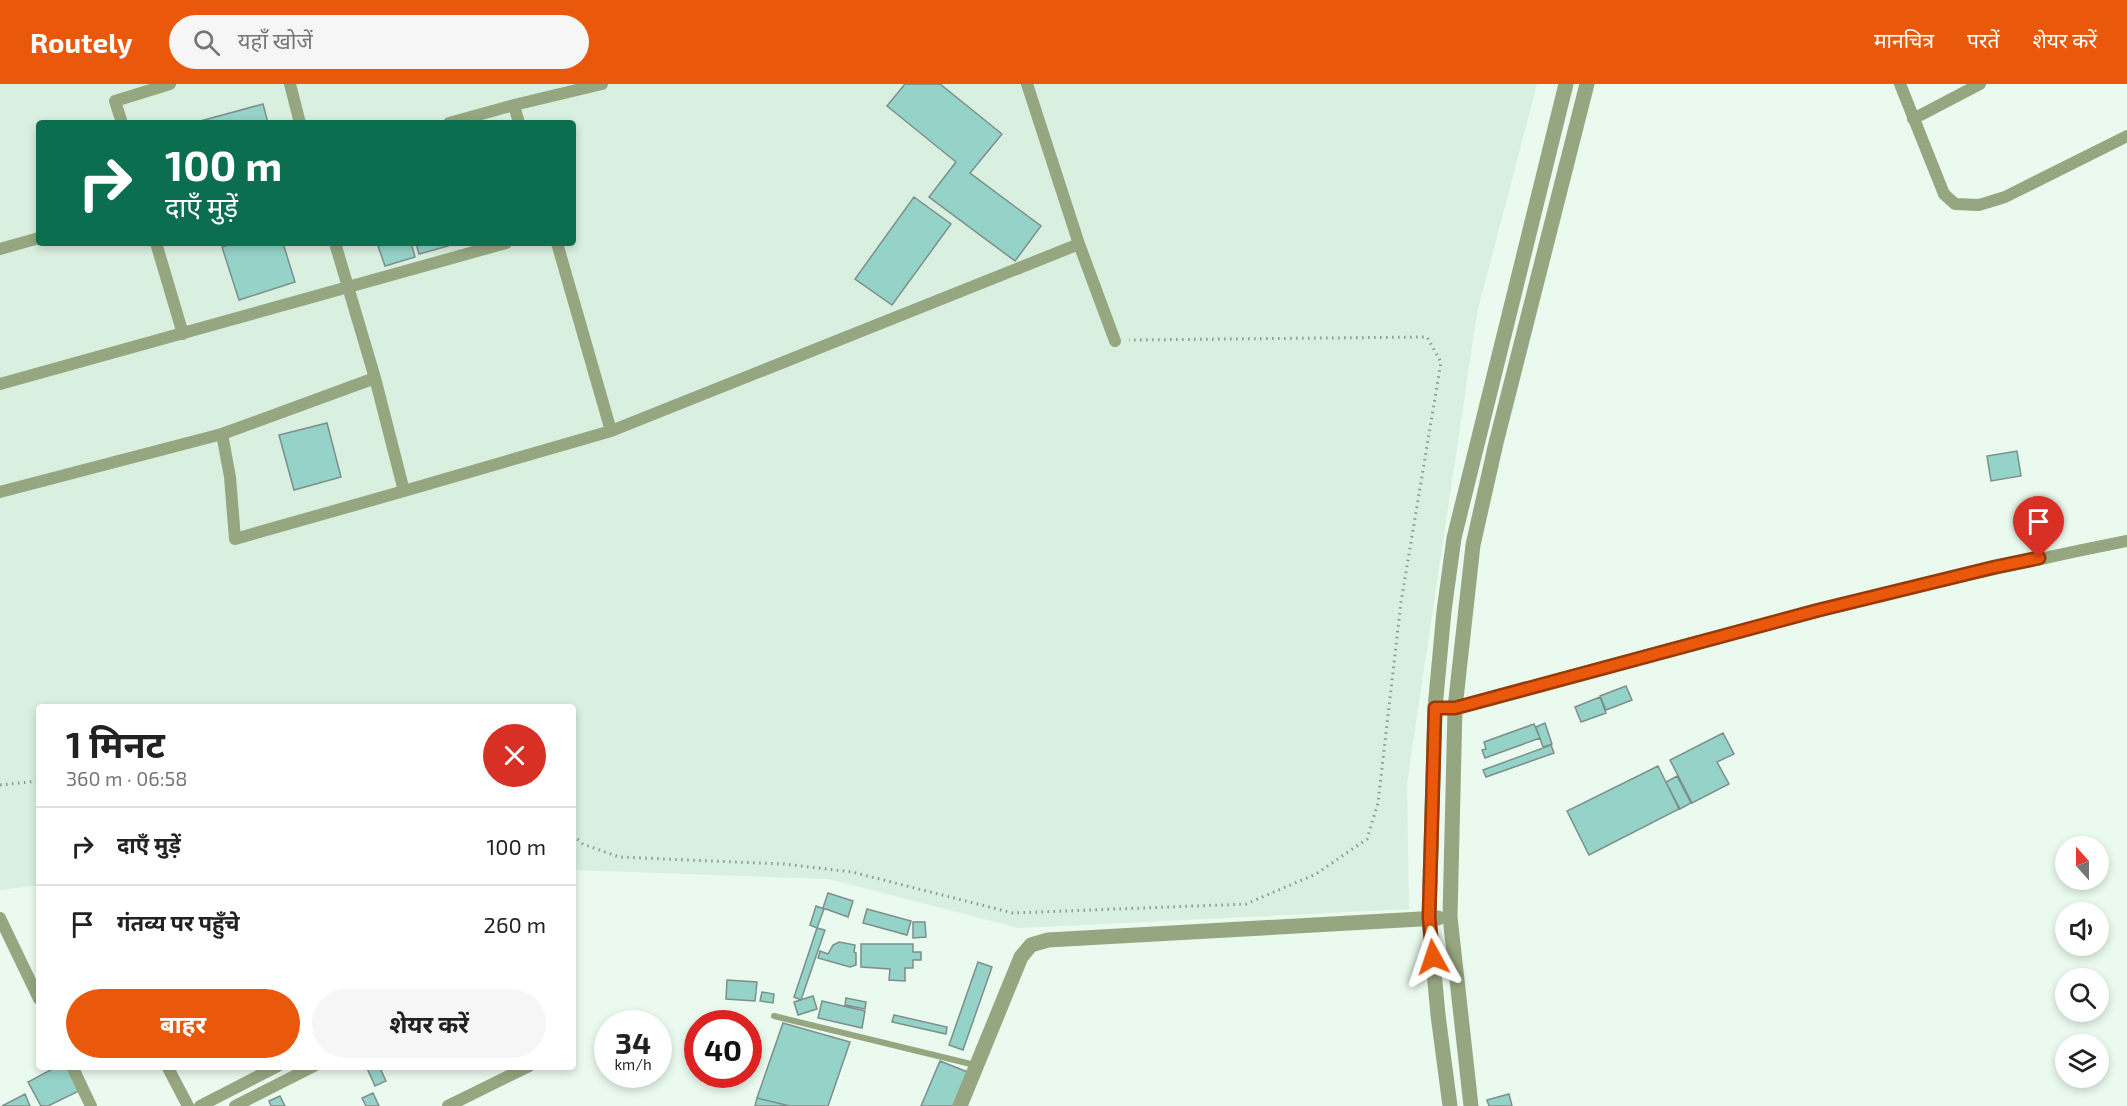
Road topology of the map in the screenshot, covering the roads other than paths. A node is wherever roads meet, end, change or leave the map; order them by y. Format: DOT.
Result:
graph roads {
  1 [pos="170,84"];
  2 [pos="290,84"];
  3 [pos="602,84"];
  4 [pos="1027,84"];
  5 [pos="1566,84"];
  6 [pos="1587,84"];
  7 [pos="1900,84"];
  8 [pos="1980,84"];
  9 [pos="514,105"];
  10 [pos="121,120"];
  11 [pos="299,120"];
  12 [pos="460,120"];
  13 [pos="518,120"];
  14 [pos="1913,120"];
  15 [pos="2127,135"];
  16 [pos="36,239"];
  17 [pos="1079,244"];
  18 [pos="157,246"];
  19 [pos="336,246"];
  20 [pos="495,246"];
  21 [pos="558,246"];
  22 [pos="0,249"];
  23 [pos="348,287"];
  24 [pos="183,334"];
  25 [pos="1115,341"];
  26 [pos="375,378"];
  27 [pos="0,384"];
  28 [pos="611,431"];
  29 [pos="222,434"];
  30 [pos="404,491"];
  31 [pos="0,492"];
  32 [pos="2127,541"];
  33 [pos="1435,708"];
  34 [pos="1455,708"];
  35 [pos="1450,917"];
  36 [pos="0,918"];
  37 [pos="1429,918"];
  38 [pos="36,993"];
  39 [pos="774,1016"];
  40 [pos="976,1065"];
  41 [pos="74,1070"];
  42 [pos="169,1070"];
  43 [pos="268,1070"];
  44 [pos="306,1070"];
  45 [pos="521,1070"];
  46 [pos="91,1106"];
  47 [pos="188,1106"];
  48 [pos="200,1106"];
  49 [pos="235,1106"];
  50 [pos="448,1106"];
  51 [pos="960,1106"];
  52 [pos="1450,1106"];
  53 [pos="1471,1106"];
  1 -- 10 [label="street"];
  2 -- 11 [label="street"];
  3 -- 9 [label="street"];
  4 -- 17 [label="street"];
  5 -- 33 [label="street"];
  6 -- 34 [label="street"];
  7 -- 14 [label="street"];
  8 -- 14 [label="street"];
  9 -- 12 [label="street"];
  9 -- 13 [label="street"];
  14 -- 15 [label="street"];
  16 -- 22 [label="street"];
  17 -- 25 [label="street"];
  17 -- 28 [label="street"];
  18 -- 24 [label="street"];
  19 -- 23 [label="street"];
  20 -- 23 [label="street"];
  21 -- 28 [label="street"];
  23 -- 24 [label="street"];
  23 -- 26 [label="street"];
  24 -- 27 [label="street"];
  26 -- 29 [label="street"];
  26 -- 30 [label="street"];
  28 -- 30 [label="street"];
  29 -- 30 [label="street"];
  29 -- 31 [label="street"];
  32 -- 34 [label="street"];
  33 -- 34 [label="street"];
  33 -- 37 [label="street"];
  34 -- 35 [label="street"];
  35 -- 37 [label="street"];
  35 -- 53 [label="street"];
  36 -- 38 [label="street"];
  37 -- 40 [label="street"];
  37 -- 52 [label="street"];
  39 -- 40 [label="lane"];
  40 -- 51 [label="street"];
  41 -- 46 [label="street"];
  42 -- 47 [label="street"];
  43 -- 48 [label="street"];
  44 -- 49 [label="street"];
  45 -- 50 [label="street"];
}
